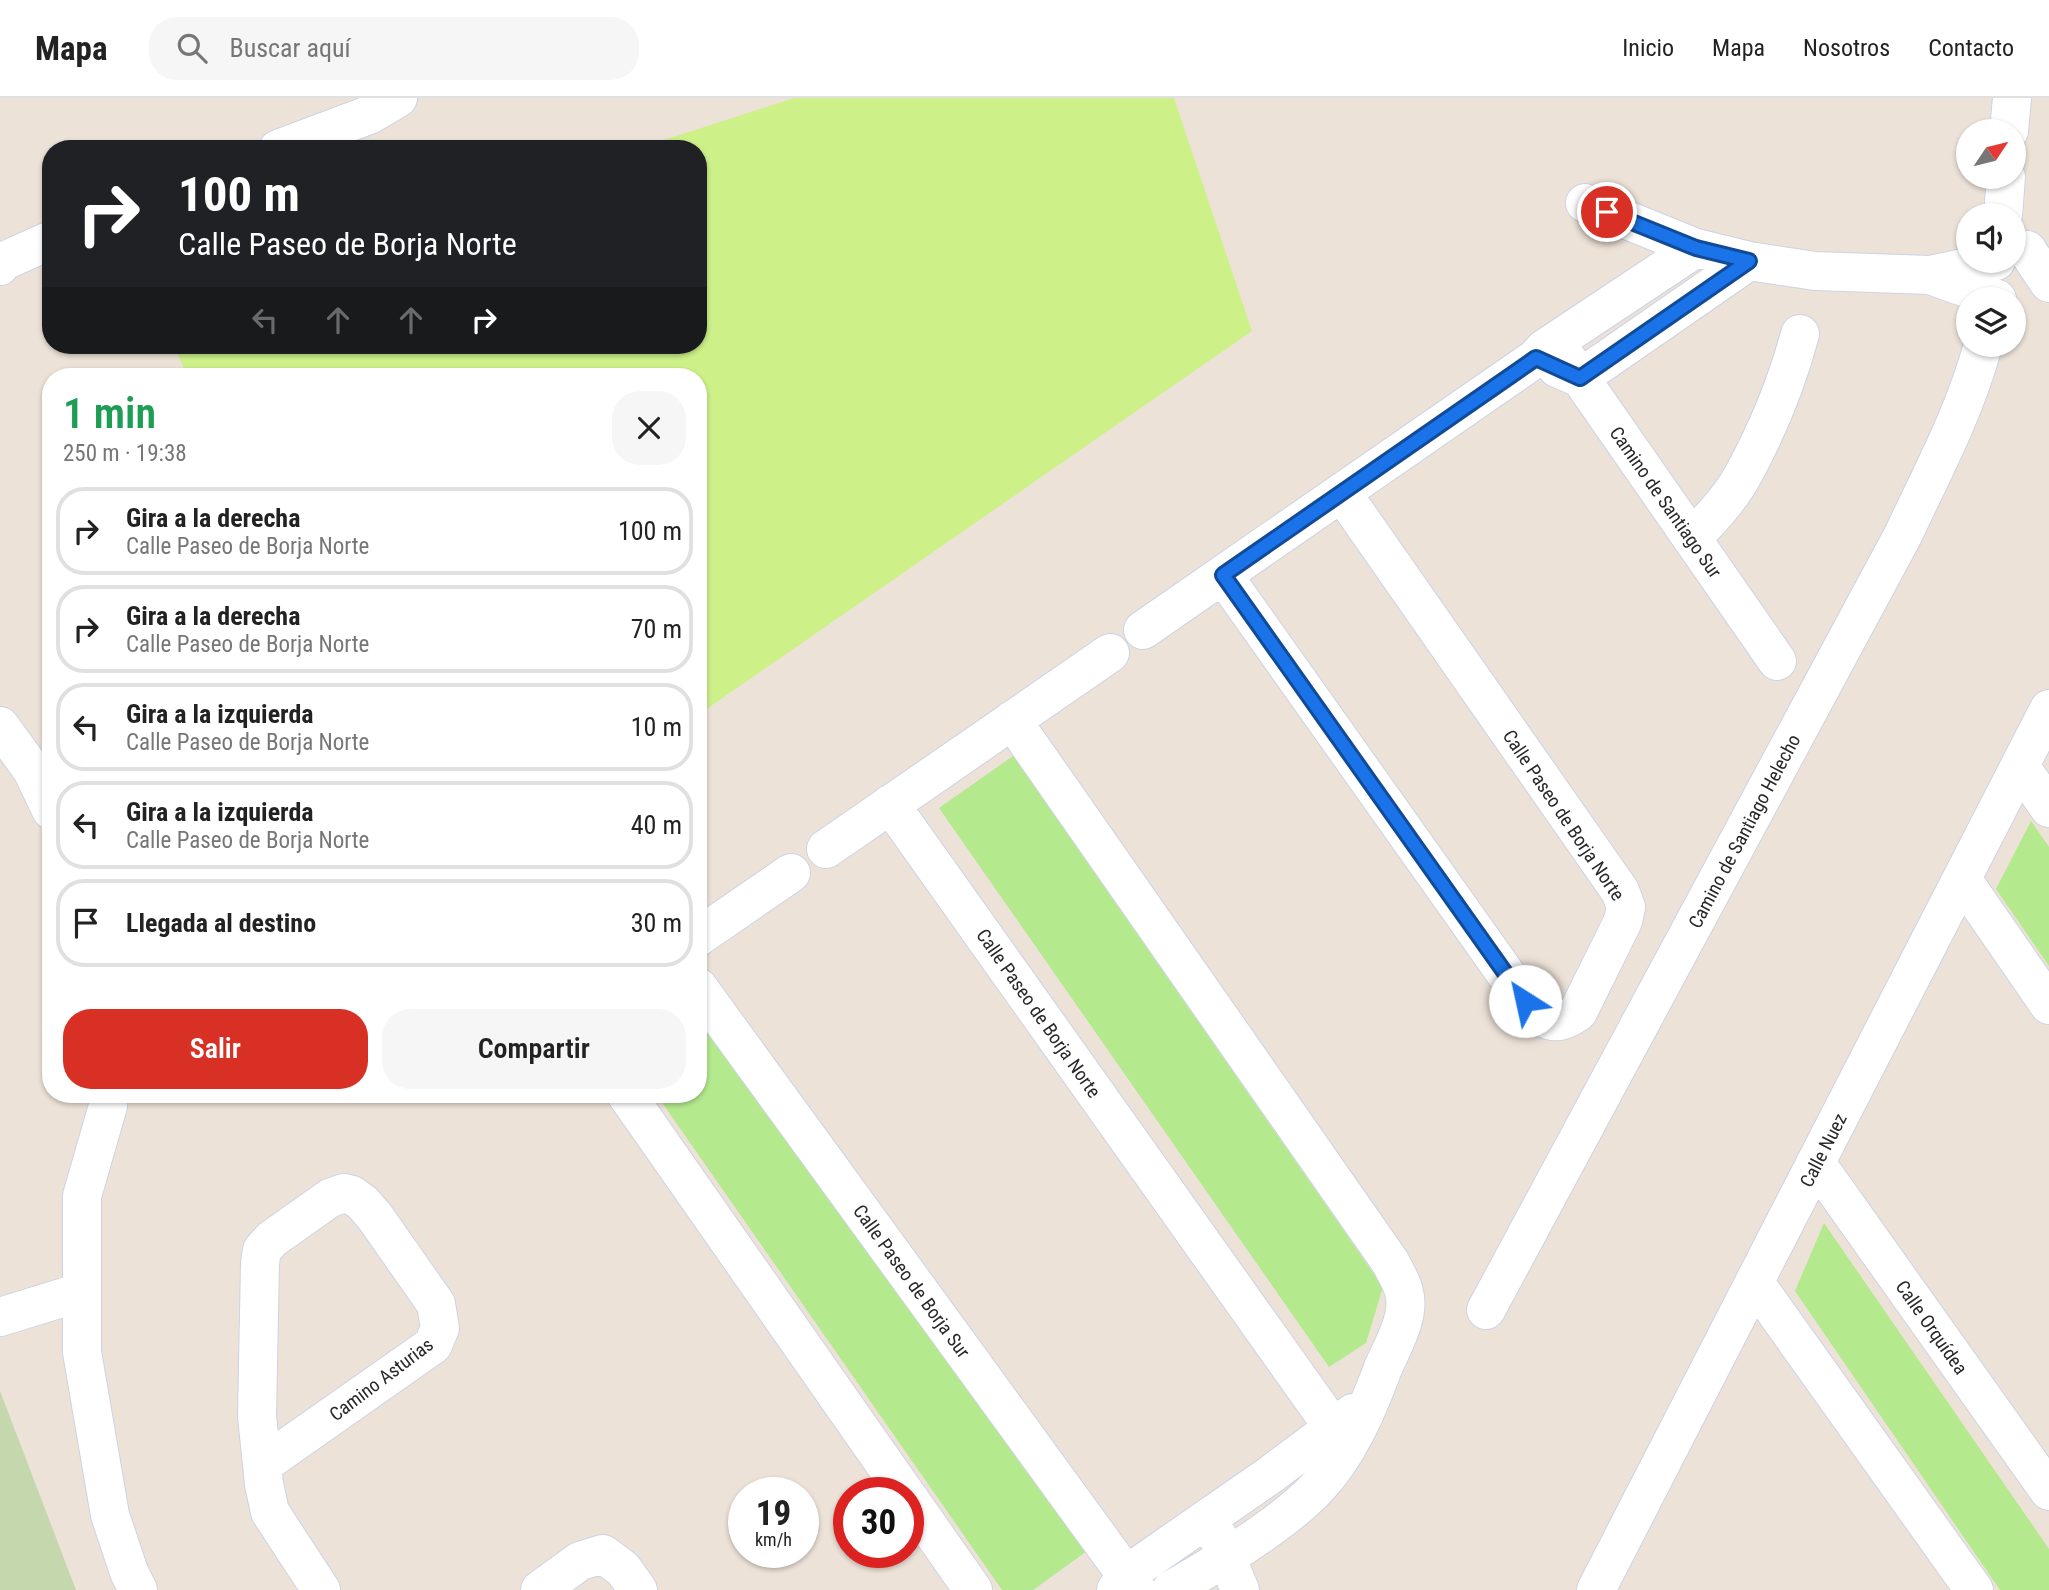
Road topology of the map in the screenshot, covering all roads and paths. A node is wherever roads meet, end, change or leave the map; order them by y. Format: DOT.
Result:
graph roads {
  1 [pos="398,98"];
  2 [pos="2012,98"];
  3 [pos="2010,119"];
  4 [pos="302,140"];
  5 [pos="1585,202"];
  6 [pos="42,244"];
  7 [pos="1696,248"];
  8 [pos="1749,261"];
  9 [pos="2026,261"];
  10 [pos="0,266"];
  11 [pos="1956,268"];
  12 [pos="1930,275"];
  13 [pos="2049,283"];
  14 [pos="1964,287"];
  15 [pos="2049,296"];
  16 [pos="2026,301"];
  17 [pos="1800,334"];
  18 [pos="1546,351"];
  19 [pos="1980,357"];
  20 [pos="1580,378"];
  21 [pos="1342,493"];
  22 [pos="1692,539"];
  23 [pos="1223,575"];
  24 [pos="1143,630"];
  25 [pos="1110,653"];
  26 [pos="1777,661"];
  27 [pos="2049,709"];
  28 [pos="1012,720"];
  29 [pos="0,726"];
  30 [pos="2020,765"];
  31 [pos="42,791"];
  32 [pos="890,804"];
  33 [pos="2049,808"];
  34 [pos="826,849"];
  35 [pos="791,873"];
  36 [pos="1962,878"];
  37 [pos="707,931"];
  38 [pos="707,1000"];
  39 [pos="2049,1005"];
  40 [pos="108,1103"];
  41 [pos="632,1103"];
  42 [pos="1816,1163"];
  43 [pos="1755,1283"];
  44 [pos="81,1292"];
  45 [pos="1486,1310"];
  46 [pos="0,1317"];
  47 [pos="1340,1437"];
  48 [pos="262,1465"];
  49 [pos="894,1477"];
  50 [pos="2049,1491"];
  51 [pos="1209,1518"];
  52 [pos="924,1520"];
  53 [pos="1233,1574"];
  54 [pos="1612,1580"];
  55 [pos="1126,1585"];
  56 [pos="138,1590"];
  57 [pos="321,1590"];
  58 [pos="540,1590"];
  59 [pos="638,1590"];
  60 [pos="973,1590"];
  61 [pos="1171,1590"];
  62 [pos="1974,1590"];
  1 -- 4 [label="street"];
  2 -- 3 [label="street"];
  5 -- 7 [label="street"];
  6 -- 10 [label="street"];
  7 -- 8 [label="street"];
  7 -- 18 [label="street"];
  8 -- 12 [label="street"];
  8 -- 20 [label="street"];
  9 -- 13 [label="street"];
  11 -- 12 [label="street"];
  12 -- 14 [label="street"];
  15 -- 16 [label="street"];
  17 -- 22 [label="street"];
  18 -- 20 [label="street, Camino de Santiago Sur"];
  18 -- 21 [label="street"];
  19 -- 45 [label="street, Camino de Santiago Helecho"];
  20 -- 22 [label="street, Camino de Santiago Sur"];
  21 -- 23 [label="street"];
  21 -- 23 [label="street, Calle Paseo de Borja Norte"];
  22 -- 26 [label="street, Camino de Santiago Sur"];
  23 -- 24 [label="street"];
  25 -- 28 [label="street"];
  27 -- 30 [label="street, Calle Nuez"];
  28 -- 32 [label="street"];
  28 -- 47 [label="street"];
  29 -- 31 [label="street"];
  30 -- 33 [label="street"];
  30 -- 36 [label="street, Calle Nuez"];
  32 -- 34 [label="street"];
  32 -- 47 [label="street, Calle Paseo de Borja Norte"];
  35 -- 37 [label="street"];
  36 -- 39 [label="street"];
  36 -- 42 [label="street, Calle Nuez"];
  38 -- 55 [label="street, Calle Paseo de Borja Sur"];
  40 -- 44 [label="street"];
  41 -- 49 [label="street"];
  42 -- 43 [label="street, Calle Nuez"];
  42 -- 50 [label="street, Calle Orquídea"];
  43 -- 54 [label="street, Calle Nuez"];
  43 -- 62 [label="street"];
  44 -- 46 [label="street"];
  44 -- 56 [label="street"];
  47 -- 51 [label="street"];
  47 -- 53 [label="street"];
  48 -- 48 [label="street, Camino Asturias"];
  48 -- 57 [label="street, Camino Asturias"];
  51 -- 53 [label="street"];
  51 -- 55 [label="street, Calle Paseo de Borja Sur"];
  52 -- 60 [label="street"];
  53 -- 61 [label="street"];
  58 -- 59 [label="street"];
}
